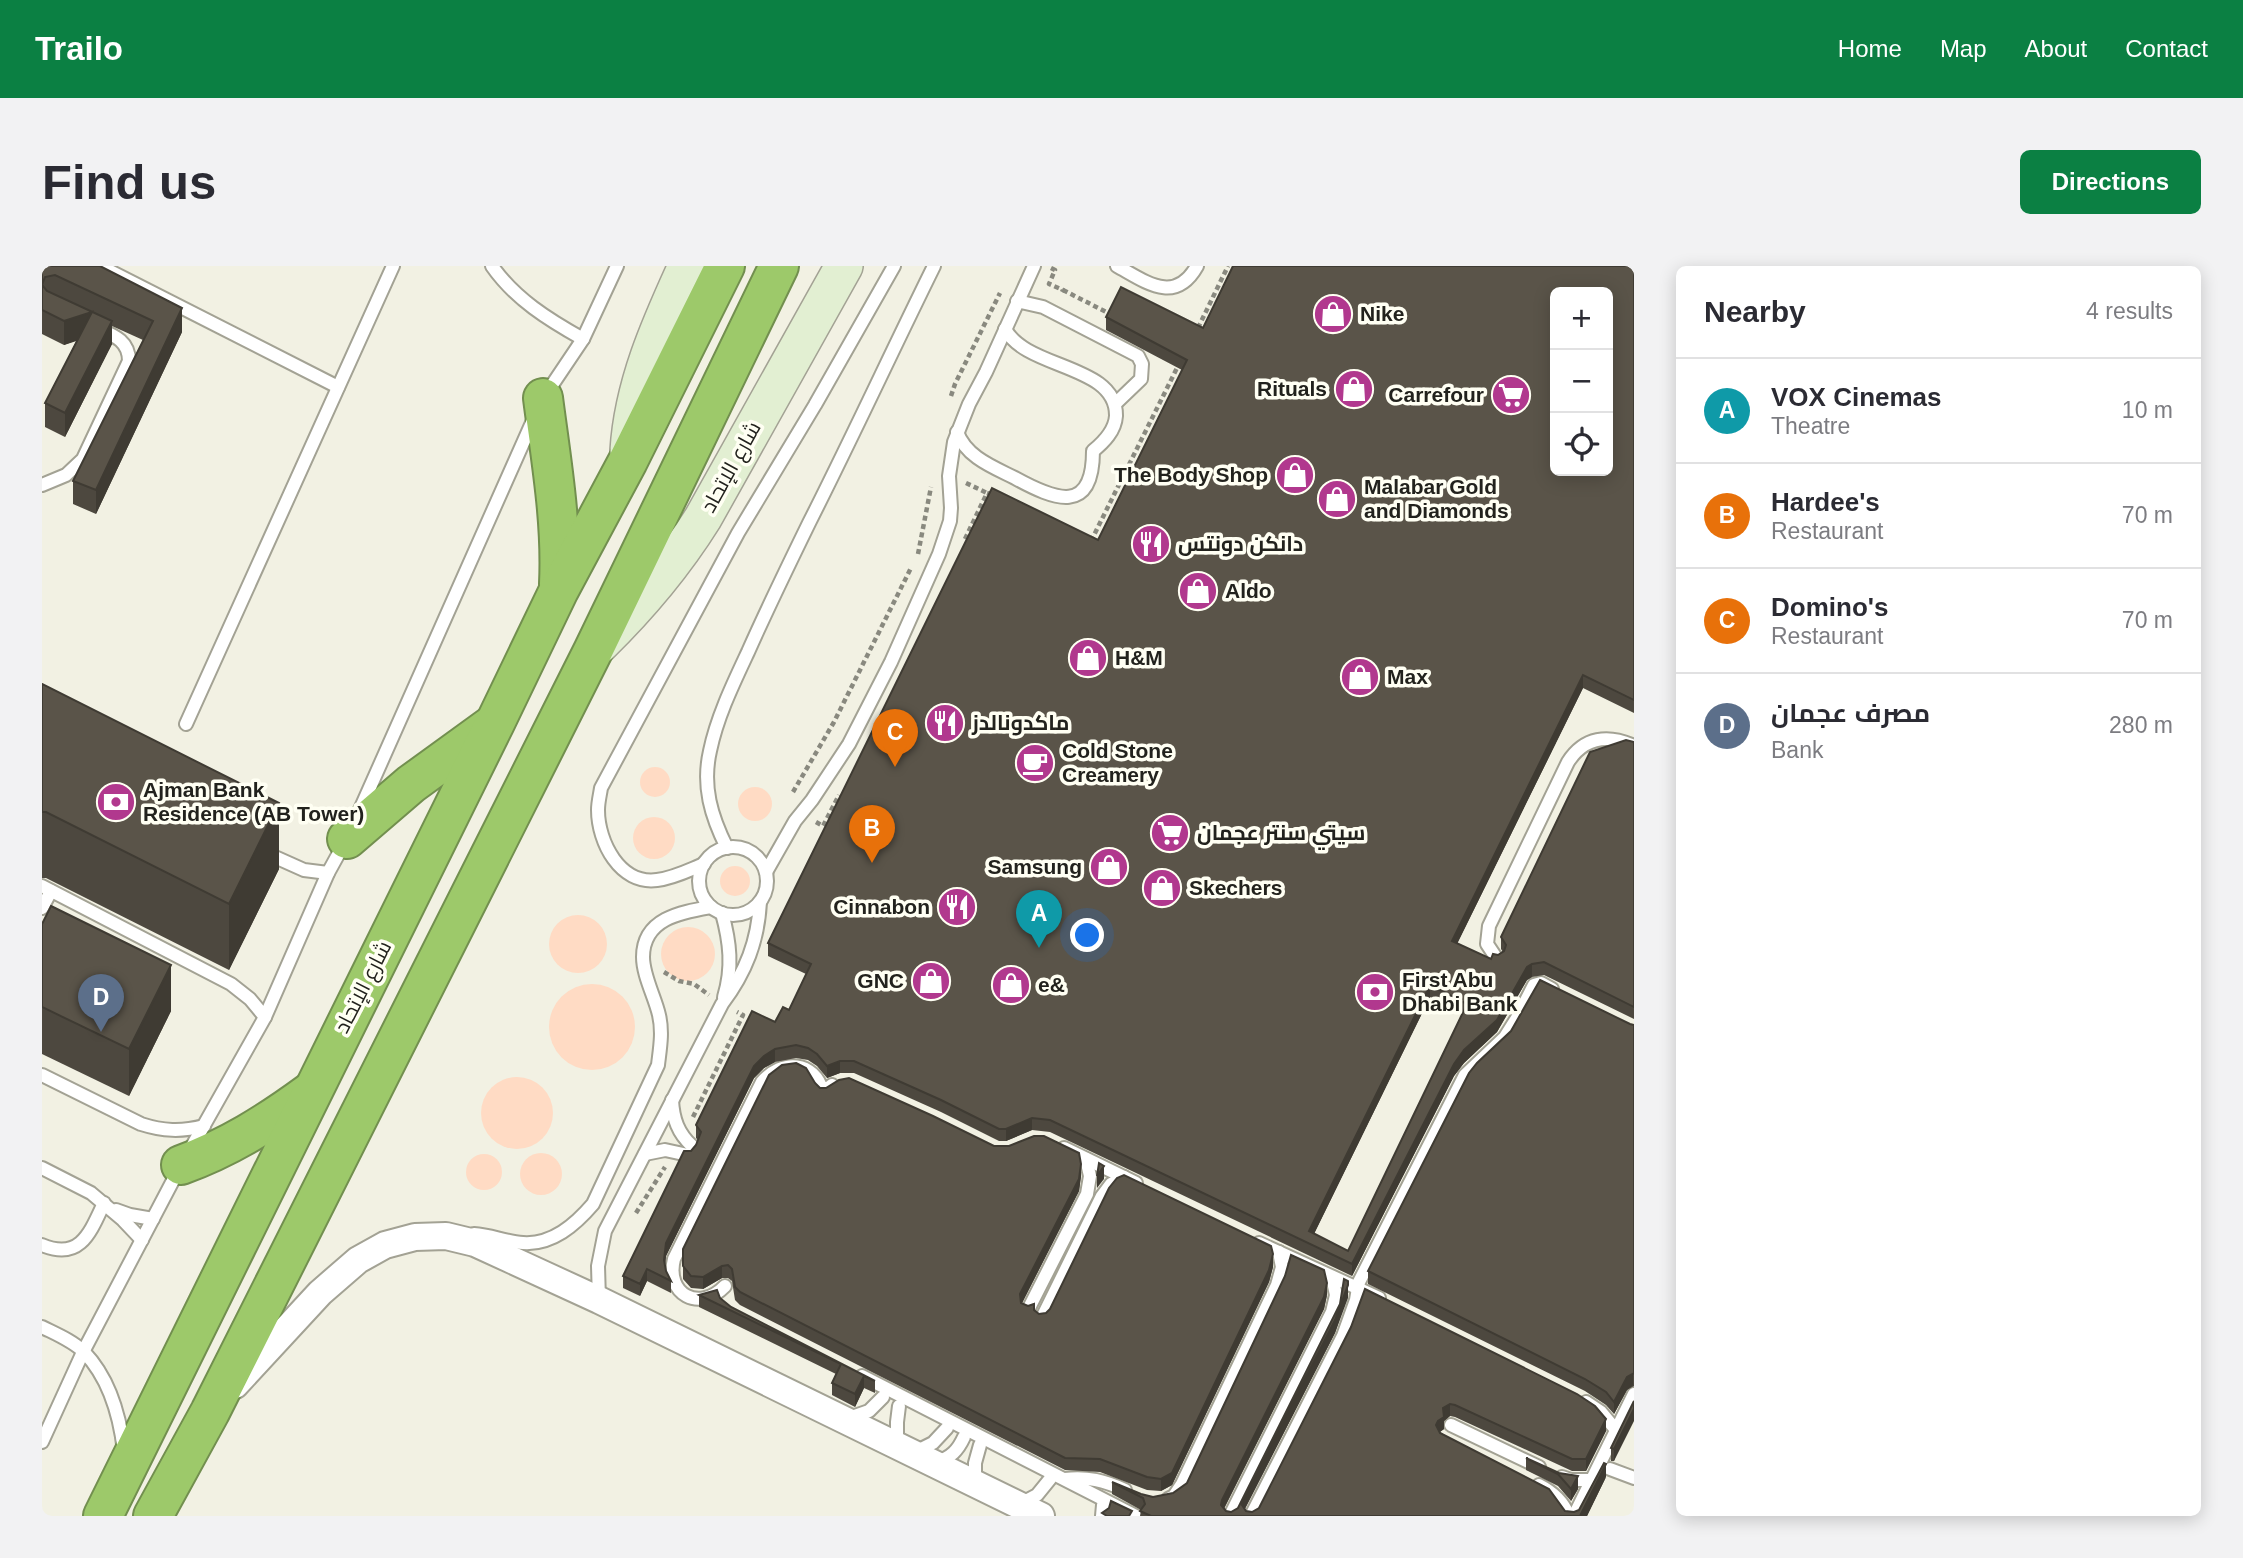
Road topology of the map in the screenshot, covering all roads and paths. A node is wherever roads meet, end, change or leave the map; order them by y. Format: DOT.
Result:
graph roads {
  1 [pos="100,266"];
  2 [pos="393,266"];
  3 [pos="492,266"];
  4 [pos="617,266"];
  5 [pos="687,266"];
  6 [pos="725,266"];
  7 [pos="779,266"];
  8 [pos="844,266"];
  9 [pos="894,266"];
  10 [pos="934,266"];
  11 [pos="1034,266"];
  12 [pos="1047,266"];
  13 [pos="1117,266"];
  14 [pos="1197,266"];
  15 [pos="1228,266"];
  16 [pos="121,271"];
  17 [pos="1062,290"];
  18 [pos="1001,291"];
  19 [pos="1017,300"];
  20 [pos="1053,312"];
  21 [pos="83,321"];
  22 [pos="1124,321"];
  23 [pos="1189,323"];
  24 [pos="1198,328"];
  25 [pos="1005,329"];
  26 [pos="583,339"];
  27 [pos="1192,340"];
  28 [pos="1185,352"];
  29 [pos="338,387"];
  30 [pos="543,398"];
  31 [pos="1116,403"];
  32 [pos="948,409"];
  33 [pos="957,432"];
  34 [pos="628,461"];
  35 [pos="932,480"];
  36 [pos="42,485"];
  37 [pos="999,498"];
  38 [pos="1079,537"];
  39 [pos="962,545"];
  40 [pos="918,555"];
  41 [pos="911,567"];
  42 [pos="559,590"];
  43 [pos="593,650"];
  44 [pos="495,723"];
  45 [pos="186,724"];
  46 [pos="1634,746"];
  47 [pos="840,792"];
  48 [pos="802,813"];
  49 [pos="347,839"];
  50 [pos="254,847"];
  51 [pos="727,848"];
  52 [pos="704,864"];
  53 [pos="766,872"];
  54 [pos="328,873"];
  55 [pos="47,888"];
  56 [pos="760,902"];
  57 [pos="42,908"];
  58 [pos="717,910"];
  59 [pos="1497,959"];
  60 [pos="1561,993"];
  61 [pos="722,1004"];
  62 [pos="265,1017"];
  63 [pos="42,1076"];
  64 [pos="840,1082"];
  65 [pos="311,1092"];
  66 [pos="672,1099"];
  67 [pos="204,1126"];
  68 [pos="1053,1143"];
  69 [pos="645,1154"];
  70 [pos="1086,1159"];
  71 [pos="181,1166"];
  72 [pos="42,1168"];
  73 [pos="1124,1177"];
  74 [pos="1153,1192"];
  75 [pos="106,1205"];
  76 [pos="153,1219"];
  77 [pos="446,1236"];
  78 [pos="1248,1238"];
  79 [pos="142,1240"];
  80 [pos="42,1245"];
  81 [pos="1279,1252"];
  82 [pos="1332,1277"];
  83 [pos="1357,1288"];
  84 [pos="599,1300"];
  85 [pos="1389,1303"];
  86 [pos="726,1304"];
  87 [pos="1028,1310"];
  88 [pos="1042,1318"];
  89 [pos="42,1327"];
  90 [pos="83,1352"];
  91 [pos="850,1371"];
  92 [pos="1569,1393"];
  93 [pos="1634,1394"];
  94 [pos="883,1397"];
  95 [pos="899,1406"];
  96 [pos="210,1412"];
  97 [pos="838,1417"];
  98 [pos="1451,1425"];
  99 [pos="947,1429"];
  100 [pos="1616,1430"];
  101 [pos="964,1437"];
  102 [pos="42,1442"];
  103 [pos="980,1445"];
  104 [pos="914,1454"];
  105 [pos="126,1469"];
  106 [pos="1610,1469"];
  107 [pos="1634,1478"];
  108 [pos="1050,1479"];
  109 [pos="1064,1479"];
  110 [pos="1592,1480"];
  111 [pos="1532,1481"];
  112 [pos="975,1484"];
  113 [pos="1136,1495"];
  114 [pos="1154,1502"];
  115 [pos="1017,1504"];
  116 [pos="103,1516"];
  117 [pos="153,1516"];
  118 [pos="1041,1516"];
  119 [pos="1136,1516"];
  120 [pos="1230,1516"];
  121 [pos="1251,1516"];
  122 [pos="1569,1516"];
  123 [pos="1574,1516"];
  1 -- 16 [label="lane"];
  2 -- 29 [label="lane"];
  3 -- 26 [label="lane"];
  4 -- 26 [label="lane"];
  5 -- 34 [label="street, شارع الإتحاد"];
  6 -- 34 [label="highway, شارع الإتحاد"];
  7 -- 43 [label="highway, شارع الإتحاد"];
  8 -- 43 [label="street, شارع الإتحاد"];
  9 -- 52 [label="lane"];
  10 -- 51 [label="lane"];
  11 -- 19 [label="lane"];
  12 -- 17 [label="path"];
  13 -- 14 [label="lane"];
  15 -- 24 [label="path"];
  16 -- 29 [label="lane"];
  17 -- 20 [label="path"];
  17 -- 22 [label="path"];
  18 -- 32 [label="path"];
  19 -- 20 [label="lane"];
  19 -- 25 [label="lane"];
  20 -- 31 [label="lane"];
  21 -- 36 [label="lane"];
  23 -- 24 [label="path"];
  24 -- 27 [label="path"];
  25 -- 31 [label="lane"];
  25 -- 33 [label="lane"];
  26 -- 30 [label="lane"];
  28 -- 38 [label="path"];
  29 -- 45 [label="lane"];
  30 -- 42 [label="highway"];
  30 -- 49 [label="lane"];
  31 -- 33 [label="lane"];
  33 -- 48 [label="lane"];
  34 -- 42 [label="highway, شارع الإتحاد"];
  35 -- 40 [label="path"];
  37 -- 39 [label="path"];
  41 -- 48 [label="path"];
  42 -- 44 [label="highway, شارع الإتحاد"];
  43 -- 96 [label="highway, شارع الإتحاد"];
  44 -- 49 [label="highway"];
  44 -- 65 [label="highway, شارع الإتحاد"];
  46 -- 59 [label="lane"];
  47 -- 48 [label="path"];
  48 -- 53 [label="lane"];
  49 -- 54 [label="lane"];
  50 -- 54 [label="lane"];
  51 -- 52 [label="lane"];
  51 -- 53 [label="lane"];
  52 -- 58 [label="lane"];
  53 -- 56 [label="lane"];
  54 -- 62 [label="lane"];
  55 -- 57 [label="lane"];
  55 -- 62 [label="lane"];
  56 -- 58 [label="lane"];
  56 -- 61 [label="lane"];
  58 -- 61 [label="lane"];
  58 -- 77 [label="lane"];
  60 -- 83 [label="lane"];
  61 -- 66 [label="lane"];
  62 -- 67 [label="lane"];
  63 -- 67 [label="lane"];
  64 -- 86 [label="lane"];
  65 -- 71 [label="highway"];
  65 -- 105 [label="highway, شارع الإتحاد"];
  66 -- 69 [label="lane"];
  66 -- 69 [label="lane"];
  67 -- 71 [label="lane"];
  68 -- 70 [label="lane"];
  69 -- 84 [label="lane"];
  70 -- 73 [label="lane"];
  70 -- 87 [label="lane"];
  71 -- 76 [label="lane"];
  72 -- 75 [label="lane"];
  73 -- 74 [label="lane"];
  73 -- 88 [label="lane"];
  75 -- 76 [label="lane"];
  75 -- 79 [label="lane"];
  75 -- 80 [label="lane"];
  76 -- 79 [label="lane"];
  77 -- 84 [label="street"];
  77 -- 96 [label="street"];
  78 -- 81 [label="lane"];
  79 -- 90 [label="lane"];
  81 -- 82 [label="lane"];
  81 -- 114 [label="lane"];
  82 -- 83 [label="lane"];
  82 -- 120 [label="lane"];
  83 -- 85 [label="lane"];
  83 -- 121 [label="lane"];
  84 -- 97 [label="street"];
  89 -- 90 [label="lane"];
  90 -- 102 [label="lane"];
  90 -- 105 [label="lane"];
  91 -- 109 [label="lane"];
  92 -- 100 [label="lane"];
  93 -- 100 [label="lane"];
  94 -- 97 [label="lane"];
  95 -- 104 [label="lane"];
  96 -- 117 [label="highway, شارع الإتحاد"];
  97 -- 104 [label="street"];
  98 -- 110 [label="lane"];
  99 -- 104 [label="lane"];
  100 -- 110 [label="lane"];
  101 -- 104 [label="lane"];
  103 -- 112 [label="lane"];
  104 -- 112 [label="street"];
  105 -- 116 [label="highway, شارع الإتحاد"];
  106 -- 107 [label="lane"];
  108 -- 115 [label="lane"];
  109 -- 113 [label="lane"];
  109 -- 119 [label="lane"];
  110 -- 123 [label="lane"];
  111 -- 122 [label="lane"];
  112 -- 115 [label="street"];
  115 -- 118 [label="street"];
}
